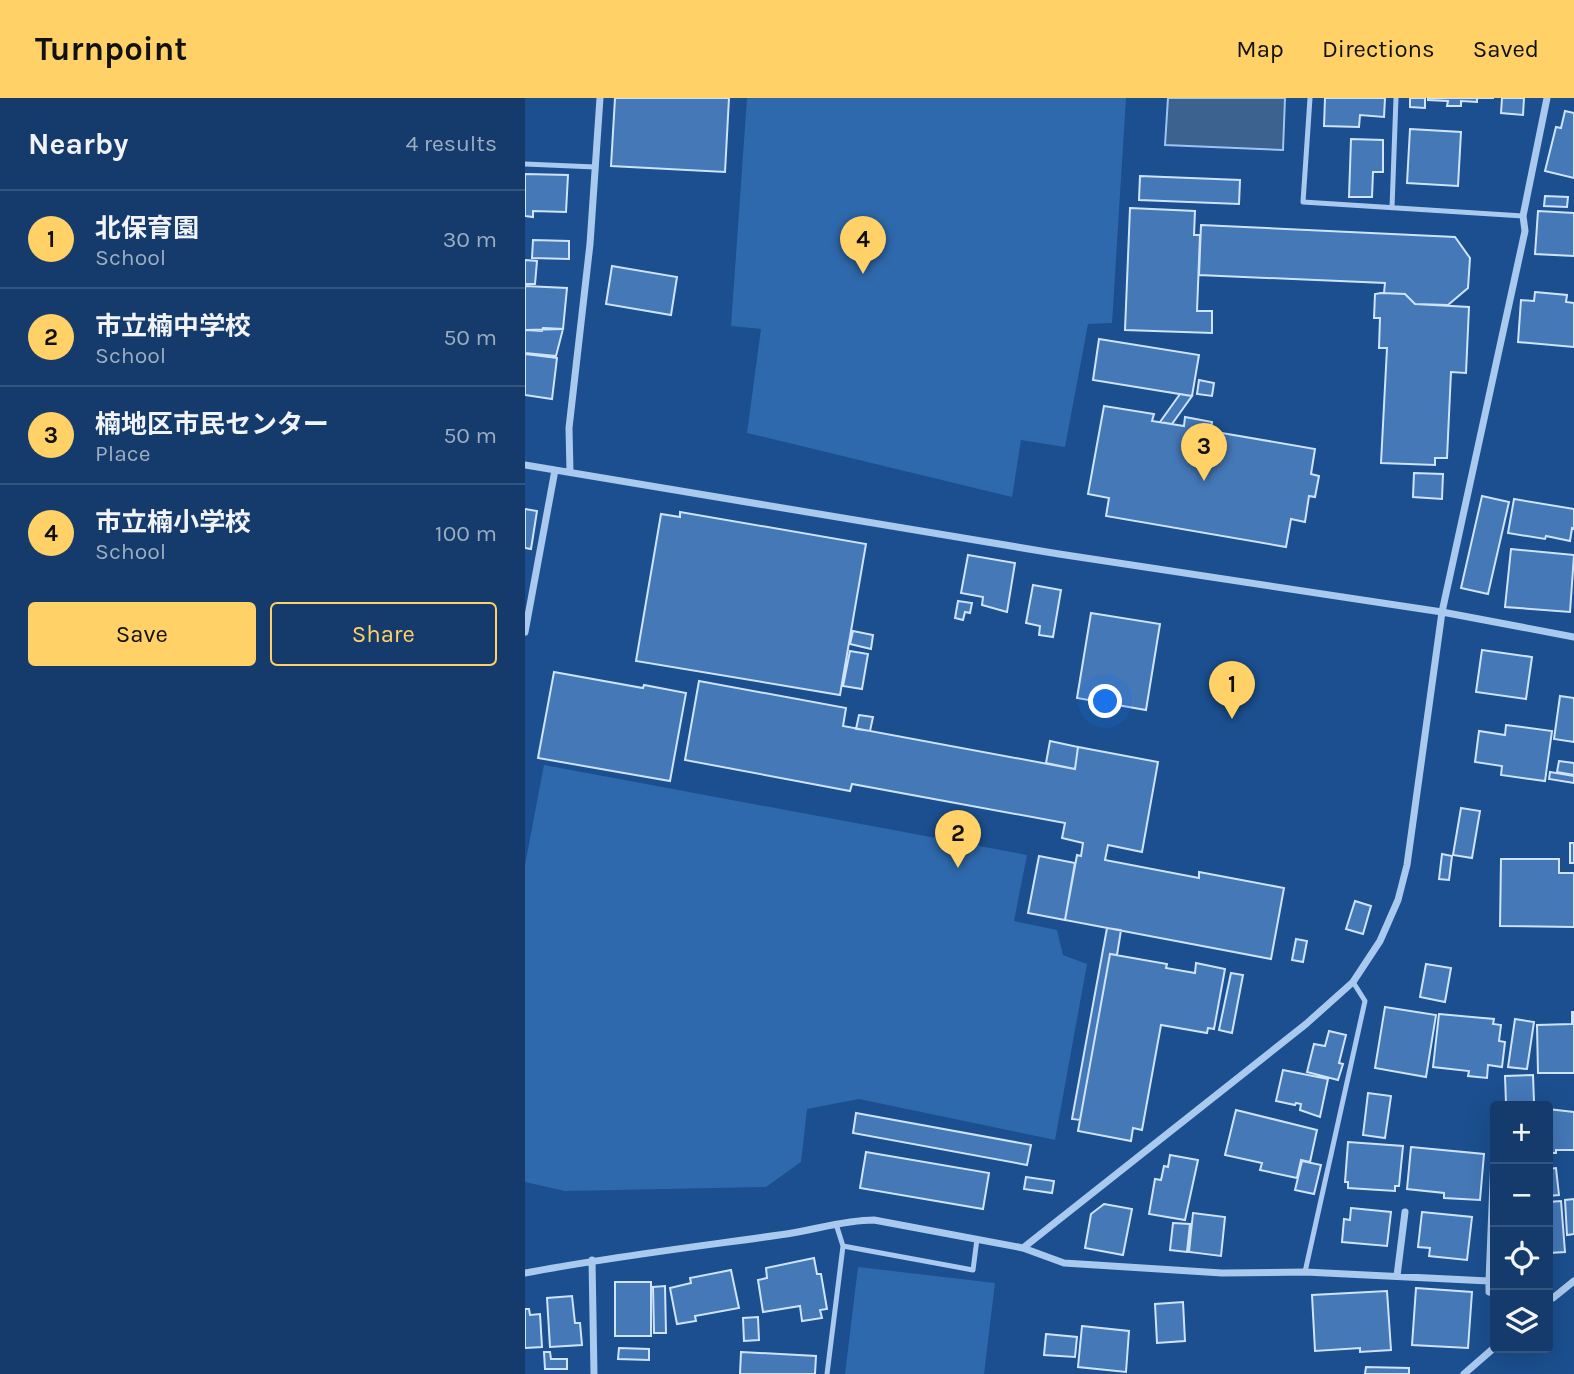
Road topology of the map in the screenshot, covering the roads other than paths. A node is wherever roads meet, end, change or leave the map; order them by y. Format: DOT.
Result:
graph roads {
  1 [pos="600,98"];
  2 [pos="1310,98"];
  3 [pos="1396,98"];
  4 [pos="1547,98"];
  5 [pos="525,164"];
  6 [pos="595,167"];
  7 [pos="1392,208"];
  8 [pos="1523,216"];
  9 [pos="525,465"];
  10 [pos="555,470"];
  11 [pos="570,472"];
  12 [pos="1442,612"];
  13 [pos="525,632"];
  14 [pos="1574,637"];
  15 [pos="1353,982"];
  16 [pos="1494,1164"];
  17 [pos="1405,1212"];
  18 [pos="836,1224"];
  19 [pos="977,1239"];
  20 [pos="842,1246"];
  21 [pos="1023,1248"];
  22 [pos="592,1260"];
  23 [pos="1305,1272"];
  24 [pos="525,1273"];
  25 [pos="1397,1276"];
  26 [pos="1574,1280"];
  27 [pos="1489,1281"];
  28 [pos="1490,1292"];
  29 [pos="1553,1297"];
  30 [pos="1490,1351"];
  31 [pos="594,1374"];
  32 [pos="827,1374"];
  33 [pos="1464,1374"];
  1 -- 6 [label="street"];
  2 -- 7 [label="lane"];
  3 -- 7 [label="lane"];
  4 -- 8 [label="street"];
  5 -- 6 [label="lane"];
  6 -- 11 [label="street"];
  7 -- 8 [label="lane"];
  8 -- 12 [label="street"];
  9 -- 10 [label="street"];
  10 -- 11 [label="street"];
  10 -- 13 [label="street"];
  11 -- 12 [label="street"];
  12 -- 14 [label="street"];
  12 -- 15 [label="street"];
  15 -- 21 [label="street"];
  15 -- 23 [label="lane"];
  16 -- 27 [label="street"];
  17 -- 25 [label="street"];
  18 -- 19 [label="street"];
  18 -- 20 [label="lane"];
  18 -- 22 [label="street"];
  19 -- 20 [label="lane"];
  19 -- 21 [label="street"];
  20 -- 32 [label="lane"];
  21 -- 23 [label="street"];
  22 -- 24 [label="street"];
  22 -- 31 [label="street"];
  23 -- 25 [label="street"];
  25 -- 27 [label="street"];
  26 -- 29 [label="street"];
  27 -- 28 [label="street"];
  30 -- 33 [label="street"];
}
